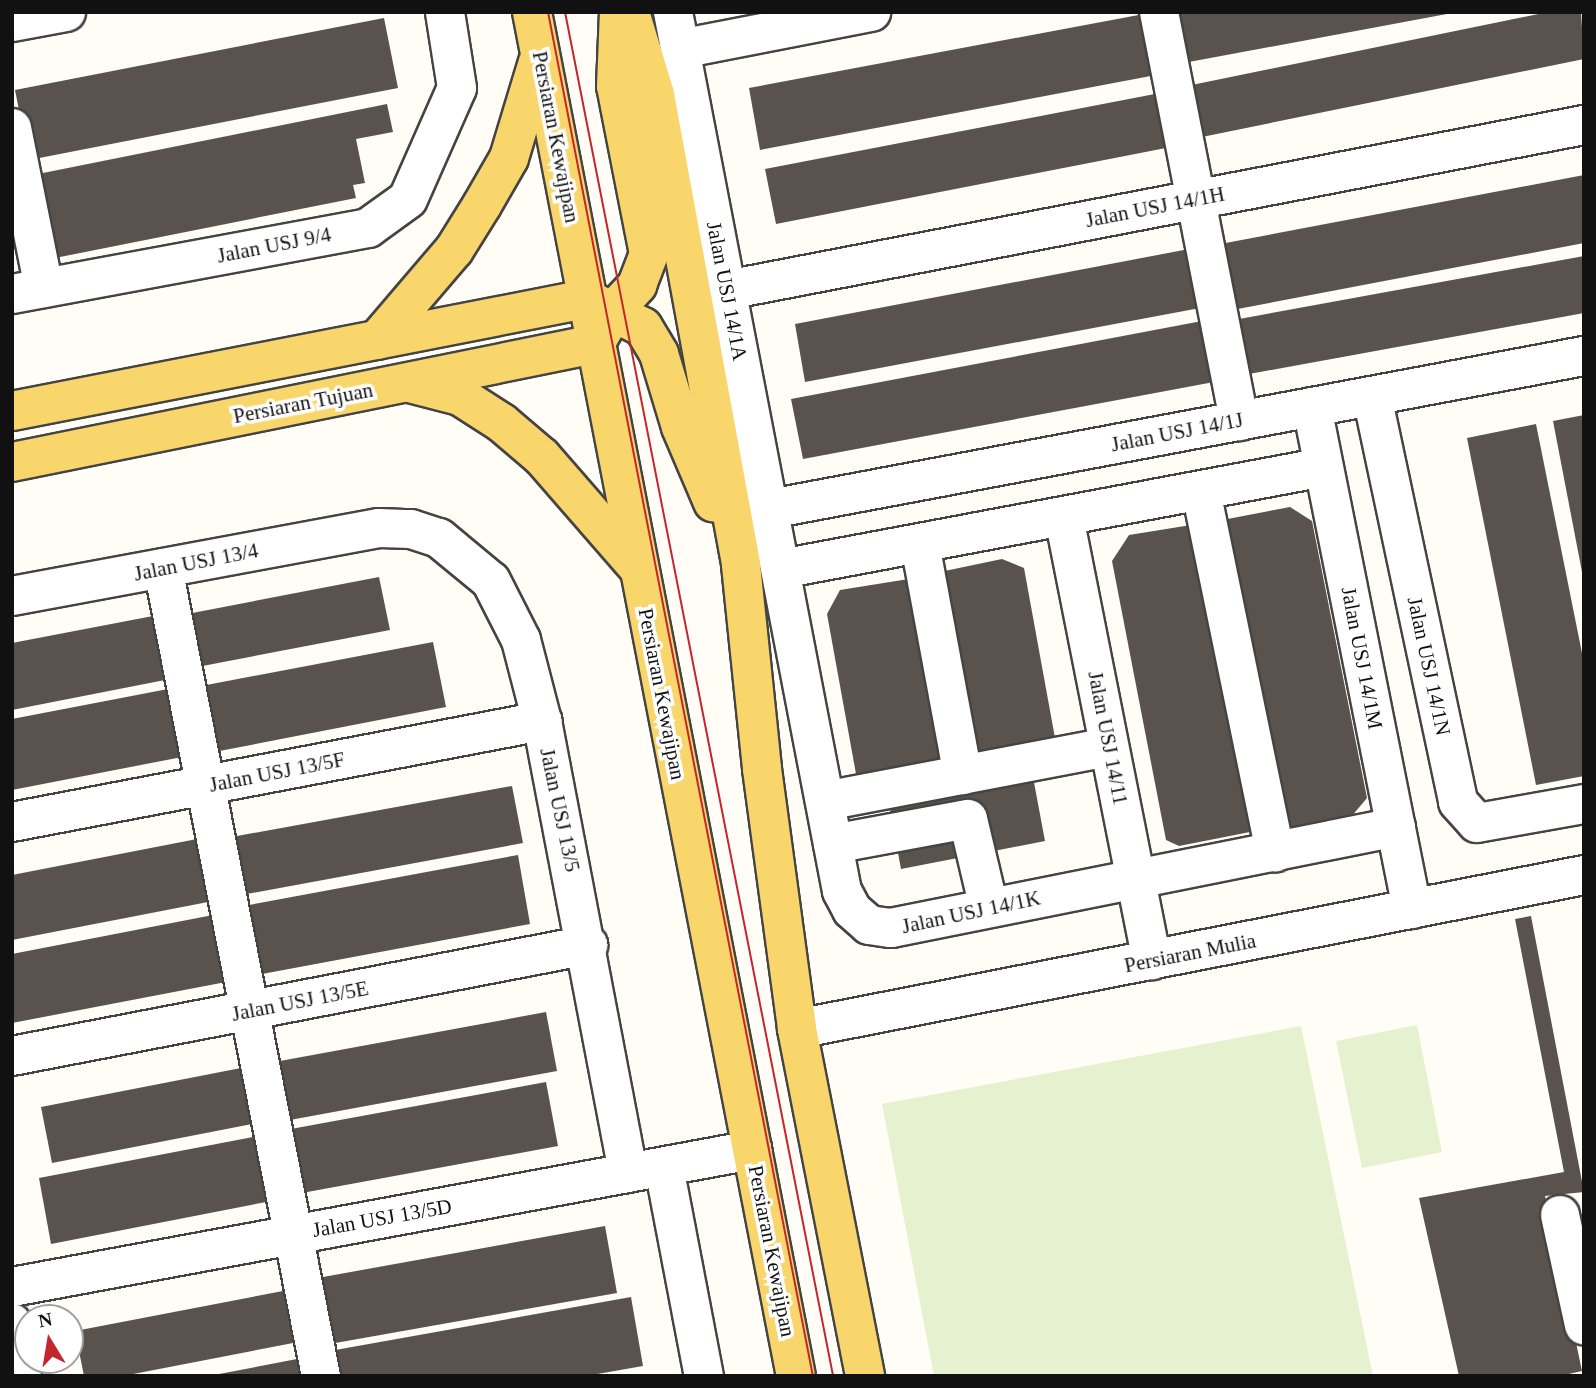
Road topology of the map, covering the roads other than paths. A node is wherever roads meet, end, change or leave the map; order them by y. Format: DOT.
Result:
graph roads {
  1 [pos="66,12"];
  2 [pos="444,12"];
  3 [pos="532,12"];
  4 [pos="619,12"];
  5 [pos="630,12"];
  6 [pos="872,12"];
  7 [pos="1159,12"];
  8 [pos="12,22"];
  9 [pos="676,31"];
  10 [pos="540,54"];
  11 [pos="1584,125"];
  12 [pos="12,128"];
  13 [pos="1196,200"];
  14 [pos="727,290"];
  15 [pos="28,291"];
  16 [pos="601,304"];
  17 [pos="377,340"];
  18 [pos="594,344"];
  19 [pos="1584,356"];
  20 [pos="405,382"];
  21 [pos="1372,396"];
  22 [pos="1312,407"];
  23 [pos="12,411"];
  24 [pos="1239,421"];
  25 [pos="12,462"];
  26 [pos="1324,467"];
  27 [pos="1201,491"];
  28 [pos="769,509"];
  29 [pos="1064,516"];
  30 [pos="379,528"];
  31 [pos="920,544"];
  32 [pos="741,565"];
  33 [pos="637,567"];
  34 [pos="163,568"];
  35 [pos="781,569"];
  36 [pos="12,596"];
  37 [pos="542,721"];
  38 [pos="1109,747"];
  39 [pos="963,775"];
  40 [pos="205,786"];
  41 [pos="825,801"];
  42 [pos="1584,804"];
  43 [pos="12,822"];
  44 [pos="1396,828"];
  45 [pos="833,844"];
  46 [pos="1275,852"];
  47 [pos="1584,875"];
  48 [pos="1135,878"];
  49 [pos="989,908"];
  50 [pos="1412,909"];
  51 [pos="588,945"];
  52 [pos="1152,960"];
  53 [pos="249,1010"];
  54 [pos="797,1029"];
  55 [pos="12,1056"];
  56 [pos="752,1150"];
  57 [pos="646,1170"];
  58 [pos="1560,1215"];
  59 [pos="293,1235"];
  60 [pos="12,1286"];
  61 [pos="12,1322"];
  62 [pos="1584,1325"];
  63 [pos="22,1376"];
  64 [pos="321,1376"];
  65 [pos="704,1376"];
  66 [pos="796,1376"];
  67 [pos="865,1376"];
  1 -- 8 [label="street"];
  2 -- 15 [label="street, Jalan USJ 9/4"];
  3 -- 10 [label="main road, Persiaran Kewajipan"];
  4 -- 16 [label="main road"];
  5 -- 32 [label="main road"];
  6 -- 9 [label="street"];
  7 -- 13 [label="street"];
  9 -- 14 [label="street, Jalan USJ 14/1A"];
  10 -- 16 [label="main road, Persiaran Kewajipan"];
  10 -- 17 [label="main road"];
  11 -- 13 [label="street, Jalan USJ 14/1H"];
  12 -- 15 [label="street"];
  13 -- 14 [label="street, Jalan USJ 14/1H"];
  13 -- 24 [label="street"];
  14 -- 28 [label="street, Jalan USJ 14/1A"];
  16 -- 17 [label="main road"];
  16 -- 18 [label="main road, Persiaran Kewajipan"];
  16 -- 32 [label="main road"];
  17 -- 23 [label="main road"];
  18 -- 20 [label="main road, Persiaran Tujuan"];
  18 -- 33 [label="main road, Persiaran Kewajipan"];
  19 -- 21 [label="street, Jalan USJ 14/1J"];
  20 -- 25 [label="main road, Persiaran Tujuan"];
  20 -- 33 [label="main road"];
  21 -- 22 [label="street, Jalan USJ 14/1J"];
  21 -- 42 [label="street, Jalan USJ 14/1N"];
  22 -- 24 [label="street, Jalan USJ 14/1J"];
  22 -- 26 [label="street, Jalan USJ 14/1M"];
  24 -- 28 [label="street, Jalan USJ 14/1J"];
  26 -- 27 [label="street"];
  26 -- 44 [label="street, Jalan USJ 14/1M"];
  27 -- 29 [label="street"];
  27 -- 46 [label="street"];
  28 -- 35 [label="street, Jalan USJ 14/1A"];
  29 -- 31 [label="street"];
  29 -- 38 [label="street, Jalan USJ 14/11"];
  30 -- 34 [label="street, Jalan USJ 13/4"];
  30 -- 37 [label="street, Jalan USJ 13/5"];
  31 -- 35 [label="street"];
  31 -- 39 [label="street"];
  32 -- 54 [label="main road"];
  33 -- 56 [label="main road, Persiaran Kewajipan"];
  34 -- 36 [label="street, Jalan USJ 13/4"];
  34 -- 40 [label="street"];
  35 -- 41 [label="street, Jalan USJ 14/1K"];
  37 -- 40 [label="street, Jalan USJ 13/5F"];
  37 -- 51 [label="street, Jalan USJ 13/5"];
  38 -- 39 [label="street"];
  38 -- 48 [label="street, Jalan USJ 14/11"];
  39 -- 41 [label="street"];
  40 -- 43 [label="street, Jalan USJ 13/5F"];
  40 -- 53 [label="street"];
  41 -- 45 [label="street, Jalan USJ 14/1K"];
  44 -- 46 [label="street, Jalan USJ 14/1K"];
  44 -- 50 [label="street, Jalan USJ 14/1M"];
  45 -- 49 [label="street, Jalan USJ 14/1K"];
  45 -- 49 [label="street"];
  46 -- 48 [label="street, Jalan USJ 14/1K"];
  47 -- 50 [label="street, Persiaran Mulia"];
  48 -- 49 [label="street, Jalan USJ 14/1K"];
  48 -- 52 [label="street, Jalan USJ 14/11"];
  50 -- 52 [label="street, Persiaran Mulia"];
  51 -- 53 [label="street, Jalan USJ 13/5E"];
  51 -- 57 [label="street, Jalan USJ 13/5"];
  52 -- 54 [label="street, Persiaran Mulia"];
  53 -- 55 [label="street, Jalan USJ 13/5E"];
  53 -- 59 [label="street"];
  54 -- 67 [label="main road"];
  56 -- 57 [label="street, Jalan USJ 13/5D"];
  56 -- 66 [label="main road, Persiaran Kewajipan"];
  57 -- 59 [label="street, Jalan USJ 13/5D"];
  57 -- 65 [label="street, Jalan USJ 13/5"];
  58 -- 62 [label="street"];
  59 -- 60 [label="street, Jalan USJ 13/5D"];
  59 -- 64 [label="street"];
  61 -- 63 [label="street"];
}
